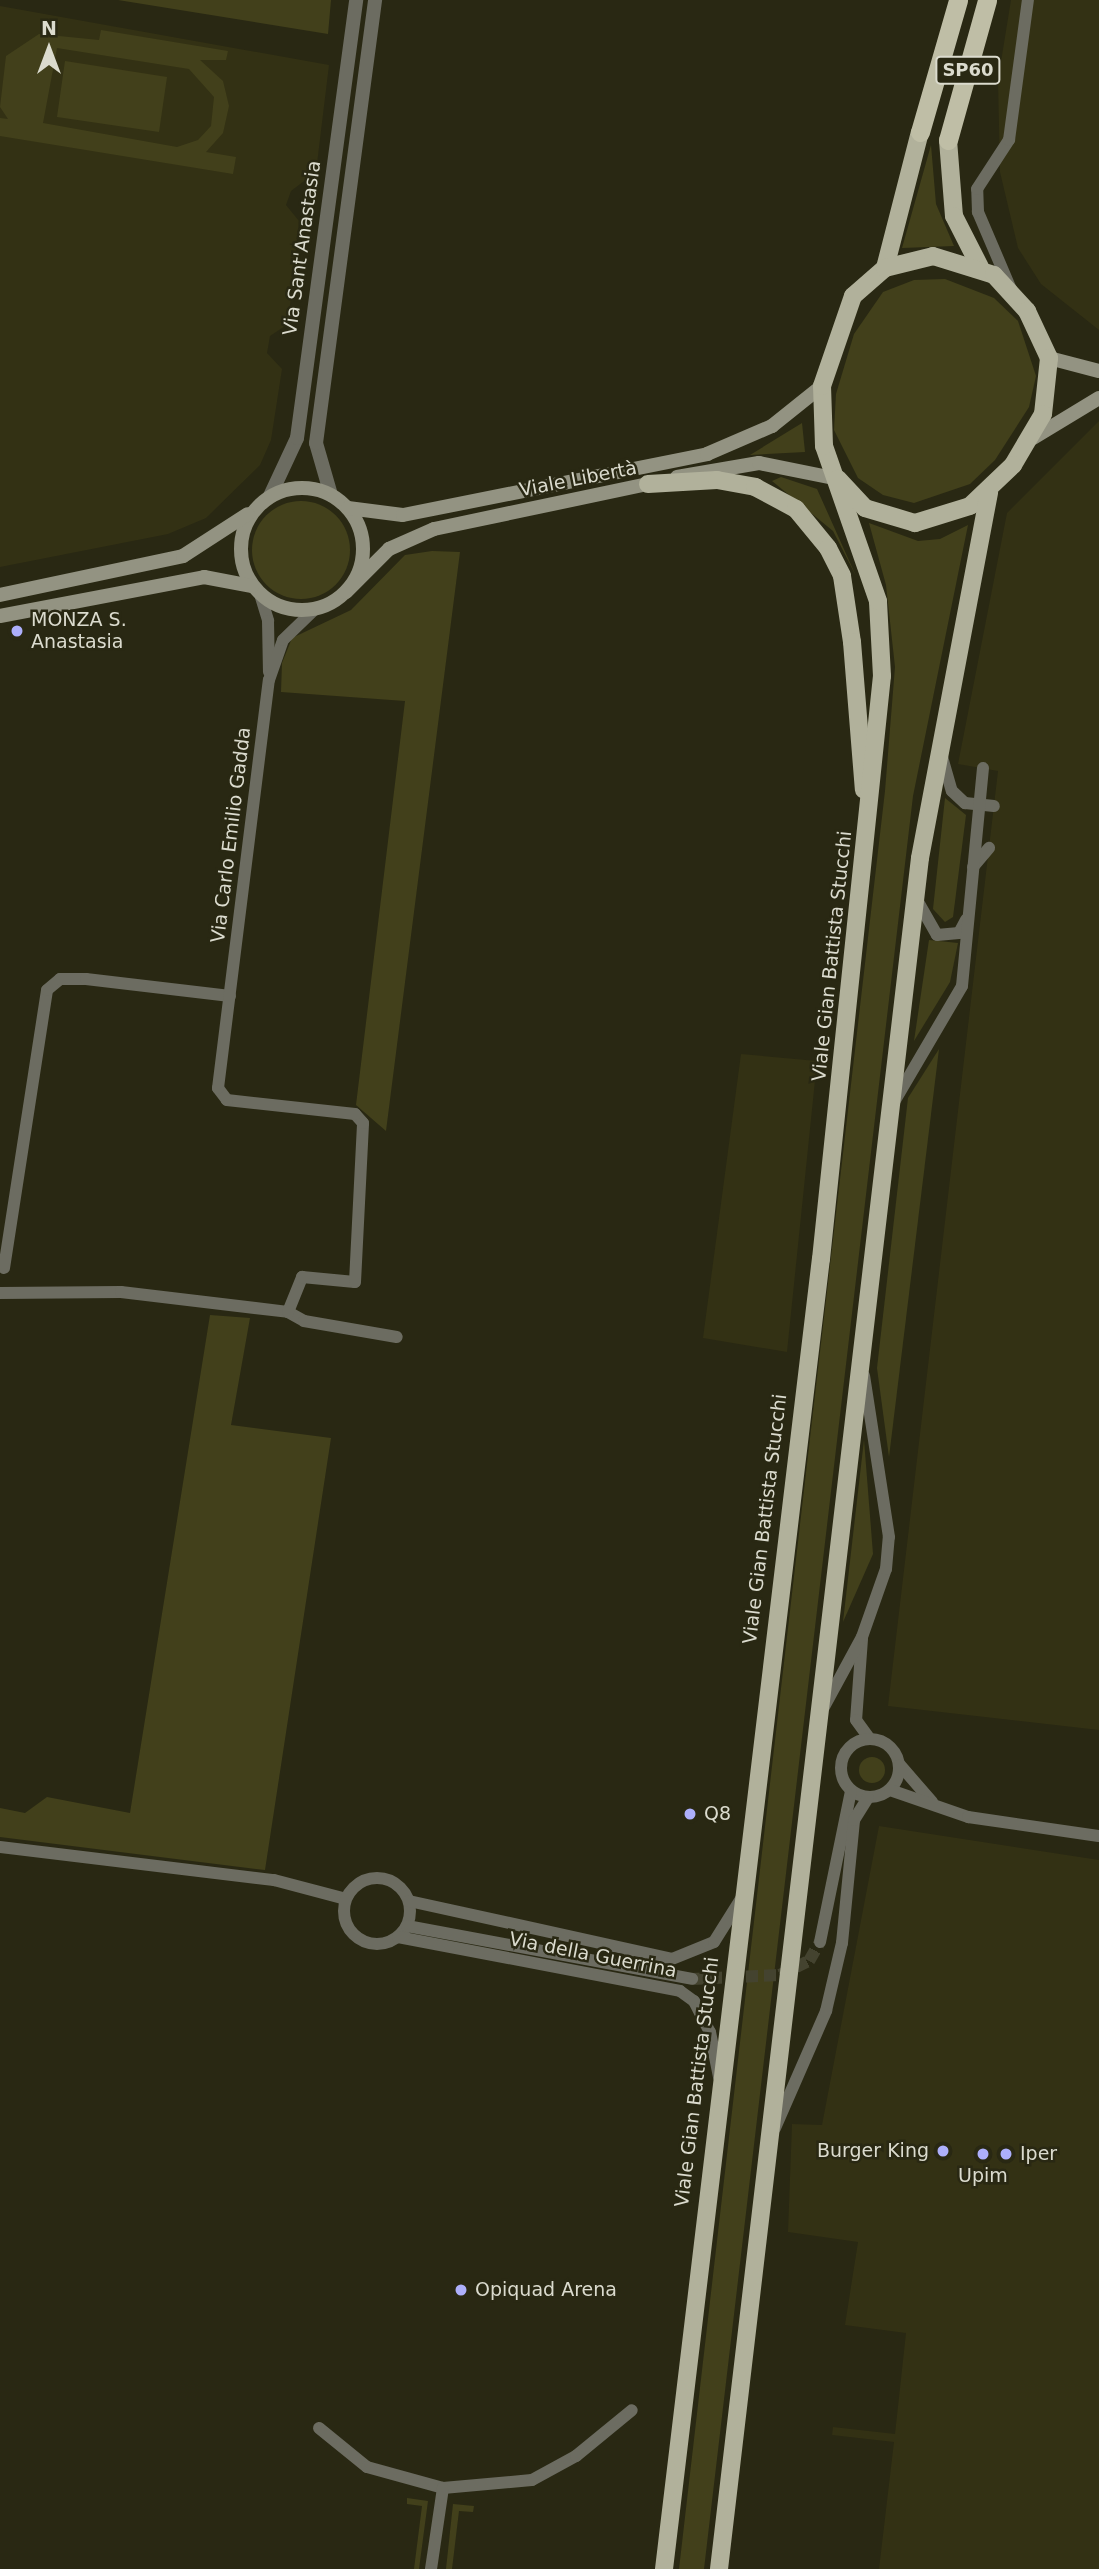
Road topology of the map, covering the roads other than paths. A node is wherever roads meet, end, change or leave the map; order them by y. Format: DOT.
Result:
graph roads {
  1 [pos="356,0"];
  2 [pos="375,0"];
  3 [pos="958,0"];
  4 [pos="987,0"];
  5 [pos="1028,0"];
  6 [pos="920,132"];
  7 [pos="948,140"];
  8 [pos="980,267"];
  9 [pos="885,268"];
  10 [pos="1013,294"];
  11 [pos="1049,358"];
  12 [pos="1099,371"];
  13 [pos="822,386"];
  14 [pos="1099,398"];
  15 [pos="1033,438"];
  16 [pos="838,480"];
  17 [pos="648,484"];
  18 [pos="989,492"];
  19 [pos="331,495"];
  20 [pos="270,496"];
  21 [pos="257,506"];
  22 [pos="348,508"];
  23 [pos="256,590"];
  24 [pos="346,592"];
  25 [pos="0,595"];
  26 [pos="315,609"];
  27 [pos="0,616"];
  28 [pos="270,680"];
  29 [pos="940,731"];
  30 [pos="983,768"];
  31 [pos="994,806"];
  32 [pos="979,807"];
  33 [pos="868,838"];
  34 [pos="989,848"];
  35 [pos="973,868"];
  36 [pos="916,894"];
  37 [pos="968,916"];
  38 [pos="230,996"];
  39 [pos="888,1113"];
  40 [pos="4,1268"];
  41 [pos="0,1293"];
  42 [pos="288,1312"];
  43 [pos="397,1337"];
  44 [pos="859,1342"];
  45 [pos="862,1637"];
  46 [pos="814,1726"];
  47 [pos="869,1738"];
  48 [pos="900,1765"];
  49 [pos="890,1790"];
  50 [pos="851,1791"];
  51 [pos="868,1798"];
  52 [pos="933,1802"];
  53 [pos="1099,1836"];
  54 [pos="0,1847"];
  55 [pos="743,1896"];
  56 [pos="346,1899"];
  57 [pos="409,1901"];
  58 [pos="407,1926"];
  59 [pos="398,1937"];
  60 [pos="820,1942"];
  61 [pos="692,1979"];
  62 [pos="720,2081"];
  63 [pos="768,2145"];
  64 [pos="632,2410"];
  65 [pos="319,2428"];
  66 [pos="443,2488"];
  67 [pos="431,2569"];
  68 [pos="664,2569"];
  69 [pos="719,2569"];
  1 -- 20 [label="street, Via Sant'Anastasia"];
  2 -- 19 [label="street, Via Sant'Anastasia"];
  3 -- 6 [label="highway, SP60"];
  4 -- 7 [label="highway, Viale Gian Battista Stucchi / SP60"];
  5 -- 10 [label="street"];
  6 -- 9 [label="main road, SP60"];
  7 -- 8 [label="main road, Viale Gian Battista Stucchi / SP60"];
  8 -- 9 [label="main road, Viale Gian Battista Stucchi"];
  8 -- 10 [label="main road, Viale Gian Battista Stucchi"];
  9 -- 13 [label="main road, Viale Gian Battista Stucchi"];
  10 -- 11 [label="main road, Viale Gian Battista Stucchi"];
  11 -- 12 [label="main road"];
  11 -- 15 [label="main road, Viale Gian Battista Stucchi"];
  13 -- 16 [label="main road, Viale Gian Battista Stucchi"];
  13 -- 22 [label="main road, Viale Libertà"];
  14 -- 15 [label="main road"];
  15 -- 18 [label="main road, Viale Gian Battista Stucchi"];
  16 -- 17 [label="main road, Viale Libertà"];
  16 -- 18 [label="main road, Viale Gian Battista Stucchi"];
  16 -- 33 [label="main road, Viale Gian Battista Stucchi"];
  17 -- 24 [label="main road, Viale Libertà"];
  17 -- 33 [label="main road"];
  18 -- 29 [label="main road, Viale Gian Battista Stucchi"];
  19 -- 20 [label="main road"];
  19 -- 22 [label="main road"];
  20 -- 21 [label="main road"];
  21 -- 23 [label="main road"];
  21 -- 25 [label="main road"];
  22 -- 24 [label="main road"];
  23 -- 26 [label="main road"];
  23 -- 27 [label="main road"];
  23 -- 28 [label="street, Via Carlo Emilio Gadda"];
  24 -- 26 [label="main road"];
  26 -- 28 [label="street, Via Carlo Emilio Gadda"];
  28 -- 38 [label="street, Via Carlo Emilio Gadda"];
  29 -- 32 [label="street"];
  29 -- 36 [label="main road, Viale Gian Battista Stucchi"];
  30 -- 32 [label="street"];
  31 -- 32 [label="street"];
  32 -- 35 [label="street"];
  33 -- 55 [label="main road, Viale Gian Battista Stucchi"];
  34 -- 35 [label="street"];
  35 -- 37 [label="street"];
  36 -- 37 [label="street"];
  36 -- 39 [label="main road, Viale Gian Battista Stucchi"];
  37 -- 39 [label="street"];
  38 -- 40 [label="street"];
  38 -- 42 [label="street, Via Carlo Emilio Gadda"];
  39 -- 44 [label="main road, Viale Gian Battista Stucchi"];
  41 -- 42 [label="street"];
  42 -- 43 [label="street"];
  44 -- 45 [label="street"];
  44 -- 46 [label="main road, Viale Gian Battista Stucchi"];
  45 -- 46 [label="street"];
  45 -- 47 [label="street"];
  46 -- 63 [label="main road, Viale Gian Battista Stucchi"];
  47 -- 48 [label="street"];
  47 -- 50 [label="street"];
  48 -- 49 [label="street"];
  48 -- 52 [label="street"];
  49 -- 51 [label="street"];
  49 -- 52 [label="street"];
  50 -- 51 [label="street"];
  50 -- 60 [label="street"];
  51 -- 63 [label="street"];
  52 -- 53 [label="street"];
  54 -- 56 [label="street"];
  55 -- 57 [label="street, Via della Guerrina"];
  55 -- 62 [label="main road, Viale Gian Battista Stucchi"];
  56 -- 57 [label="street"];
  56 -- 59 [label="street"];
  57 -- 58 [label="street"];
  58 -- 59 [label="street"];
  58 -- 61 [label="street, Via della Guerrina"];
  59 -- 62 [label="street, Via della Guerrina"];
  62 -- 68 [label="main road, Viale Gian Battista Stucchi"];
  63 -- 69 [label="main road, Viale Gian Battista Stucchi"];
  64 -- 66 [label="street"];
  65 -- 66 [label="street"];
  66 -- 67 [label="street"];
}
